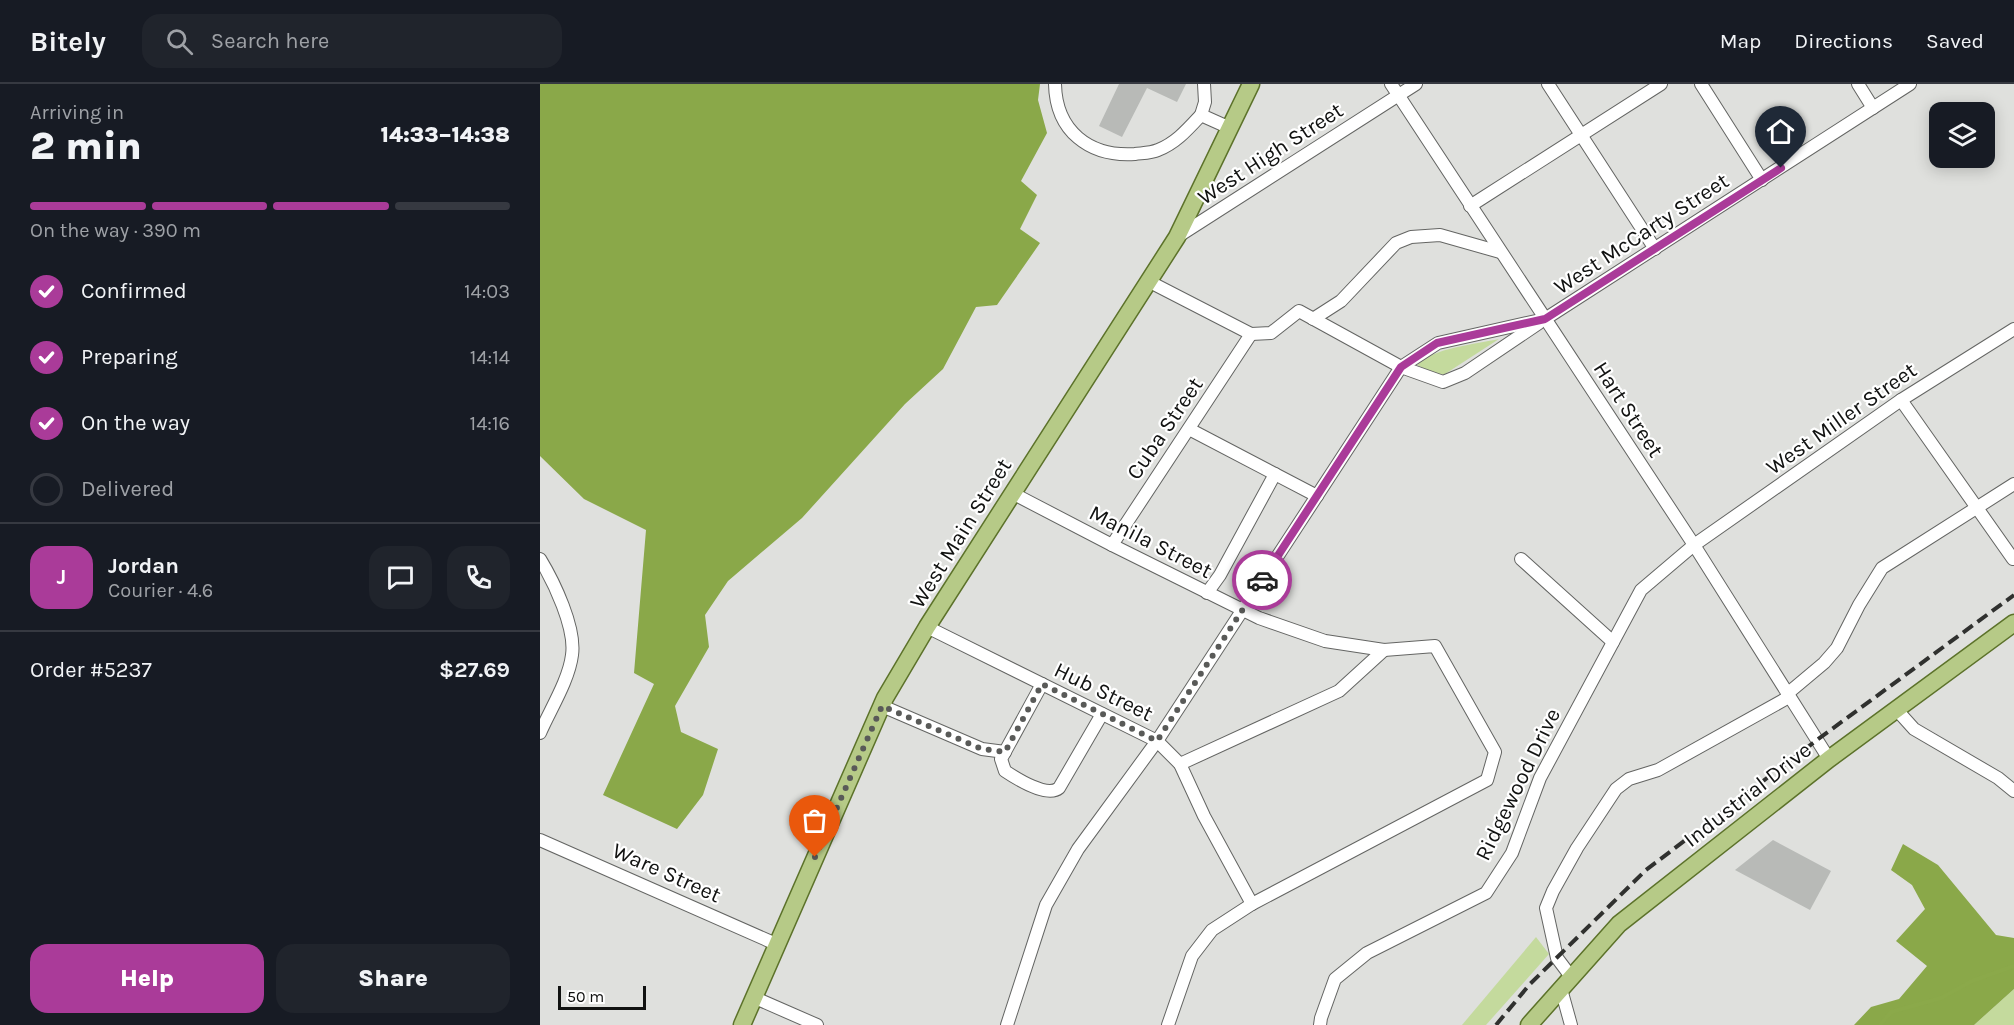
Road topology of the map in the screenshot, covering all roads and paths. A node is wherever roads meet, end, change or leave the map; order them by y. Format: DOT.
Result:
graph roads {
  1 [pos="1055,84"];
  2 [pos="1204,84"];
  3 [pos="1251,84"];
  4 [pos="1391,84"];
  5 [pos="1416,84"];
  6 [pos="1548,84"];
  7 [pos="1661,84"];
  8 [pos="1701,84"];
  9 [pos="1858,84"];
  10 [pos="1910,84"];
  11 [pos="1398,96"];
  12 [pos="1873,108"];
  13 [pos="1201,115"];
  14 [pos="1230,128"];
  15 [pos="1581,135"];
  16 [pos="1762,180"];
  17 [pos="1470,206"];
  18 [pos="1177,237"];
  19 [pos="1655,249"];
  20 [pos="1500,252"];
  21 [pos="1148,281"];
  22 [pos="1313,319"];
  23 [pos="1545,319"];
  24 [pos="2014,329"];
  25 [pos="1251,334"];
  26 [pos="1401,367"];
  27 [pos="1901,400"];
  28 [pos="1189,429"];
  29 [pos="1275,474"];
  30 [pos="2014,484"];
  31 [pos="1012,493"];
  32 [pos="1317,496"];
  33 [pos="1977,507"];
  34 [pos="1112,545"];
  35 [pos="1694,545"];
  36 [pos="540,559"];
  37 [pos="1521,559"];
  38 [pos="2013,559"];
  39 [pos="1207,593"];
  40 [pos="1242,611"];
  41 [pos="2014,623"];
  42 [pos="927,627"];
  43 [pos="1613,642"];
  44 [pos="1384,650"];
  45 [pos="1042,684"];
  46 [pos="1788,695"];
  47 [pos="882,706"];
  48 [pos="1896,709"];
  49 [pos="1102,714"];
  50 [pos="540,733"];
  51 [pos="1157,741"];
  52 [pos="1005,752"];
  53 [pos="1829,759"];
  54 [pos="1180,764"];
  55 [pos="2014,791"];
  56 [pos="540,840"];
  57 [pos="1252,904"];
  58 [pos="776,944"];
  59 [pos="1566,983"];
  60 [pos="753,997"];
  61 [pos="742,1025"];
  62 [pos="817,1025"];
  63 [pos="1007,1025"];
  64 [pos="1168,1025"];
  65 [pos="1320,1025"];
  66 [pos="1529,1025"];
  67 [pos="1572,1025"];
  1 -- 13 [label="street"];
  2 -- 13 [label="street"];
  3 -- 14 [label="main road, West Main Street"];
  4 -- 11 [label="street, Hart Street"];
  5 -- 11 [label="street, West High Street"];
  6 -- 15 [label="street"];
  7 -- 15 [label="street"];
  8 -- 16 [label="street"];
  9 -- 12 [label="street"];
  10 -- 12 [label="street, West McCarty Street"];
  11 -- 17 [label="street, Hart Street"];
  11 -- 18 [label="street, West High Street"];
  12 -- 16 [label="street, West McCarty Street"];
  13 -- 14 [label="street"];
  14 -- 18 [label="main road, West Main Street"];
  15 -- 17 [label="street"];
  15 -- 19 [label="street"];
  16 -- 19 [label="street, West McCarty Street"];
  17 -- 20 [label="street, Hart Street"];
  18 -- 21 [label="main road, West Main Street"];
  19 -- 23 [label="street, West McCarty Street"];
  20 -- 22 [label="street"];
  20 -- 23 [label="street, Hart Street"];
  21 -- 25 [label="street"];
  21 -- 31 [label="main road, West Main Street"];
  22 -- 25 [label="street"];
  22 -- 26 [label="street"];
  23 -- 26 [label="street, West McCarty Street"];
  23 -- 26 [label="street, West McCarty Street"];
  23 -- 35 [label="street, Hart Street"];
  24 -- 27 [label="street, West Miller Street"];
  25 -- 28 [label="street, Cuba Street"];
  26 -- 32 [label="street, West McCarty Street"];
  27 -- 33 [label="street"];
  27 -- 35 [label="street, West Miller Street"];
  28 -- 29 [label="street"];
  28 -- 34 [label="street, Cuba Street"];
  29 -- 32 [label="street"];
  29 -- 39 [label="street"];
  30 -- 33 [label="street"];
  31 -- 34 [label="street, Manila Street"];
  31 -- 42 [label="main road, West Main Street"];
  32 -- 40 [label="street, West McCarty Street"];
  33 -- 38 [label="street"];
  33 -- 46 [label="street"];
  34 -- 39 [label="street, Manila Street"];
  35 -- 43 [label="street, Ridgewood Drive"];
  35 -- 46 [label="street, Hart Street"];
  36 -- 50 [label="street"];
  37 -- 43 [label="street"];
  39 -- 40 [label="street, Manila Street"];
  40 -- 44 [label="street, Manila Street"];
  40 -- 51 [label="street, West McCarty Street"];
  41 -- 48 [label="main road, Industrial Drive"];
  42 -- 45 [label="street, Hub Street"];
  42 -- 47 [label="main road, West Main Street"];
  43 -- 65 [label="street, Ridgewood Drive"];
  44 -- 54 [label="street"];
  44 -- 57 [label="street, Manila Street"];
  45 -- 49 [label="street, Hub Street"];
  45 -- 52 [label="street"];
  46 -- 53 [label="street, Hart Street"];
  46 -- 59 [label="street"];
  47 -- 52 [label="street"];
  47 -- 58 [label="main road, West Main Street"];
  48 -- 53 [label="main road, Industrial Drive"];
  48 -- 55 [label="street"];
  49 -- 51 [label="street, Hub Street"];
  49 -- 52 [label="street"];
  51 -- 54 [label="street, Hub Street"];
  51 -- 63 [label="street, West McCarty Street"];
  53 -- 59 [label="main road, Industrial Drive"];
  54 -- 57 [label="street, Hub Street"];
  56 -- 58 [label="street, Ware Street"];
  57 -- 64 [label="street"];
  58 -- 60 [label="main road, West Main Street"];
  59 -- 66 [label="main road, Industrial Drive"];
  59 -- 67 [label="street"];
  60 -- 61 [label="main road, West Main Street"];
  60 -- 62 [label="street"];
}
